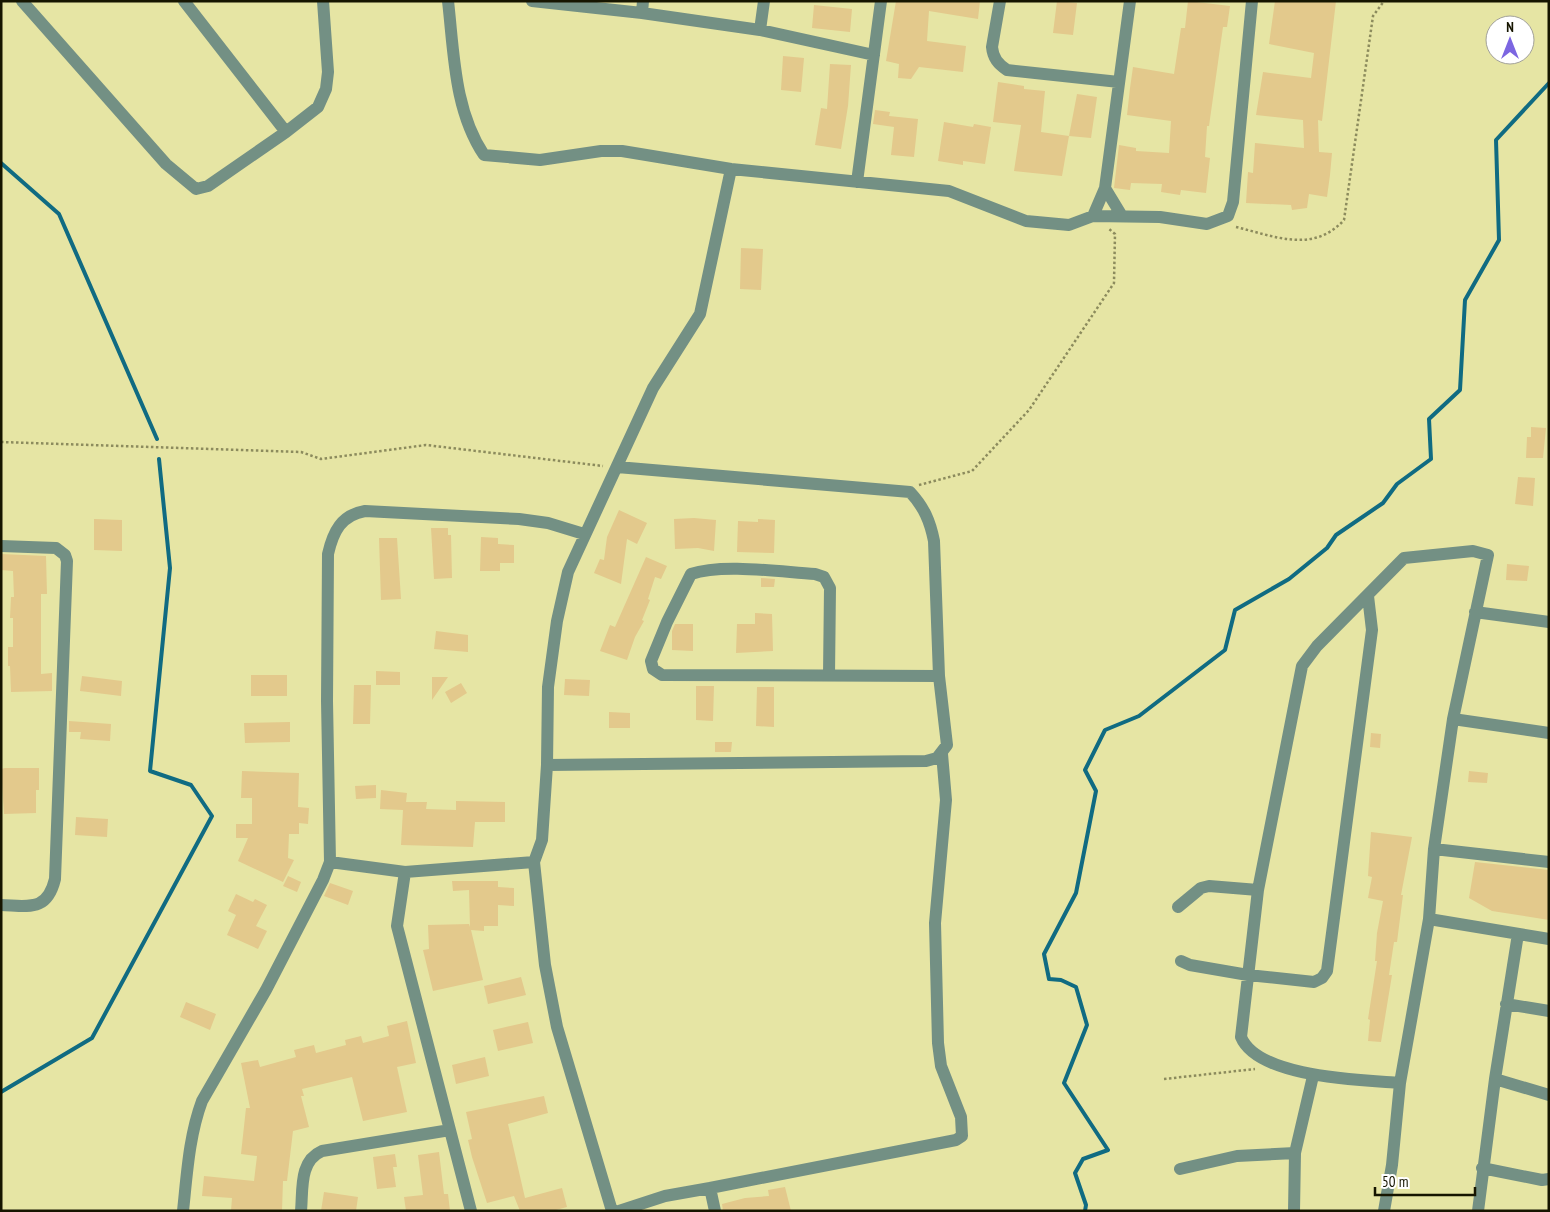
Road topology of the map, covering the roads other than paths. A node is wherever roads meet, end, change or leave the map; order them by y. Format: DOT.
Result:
graph roads {
  1 [pos="22,1"];
  2 [pos="184,1"];
  3 [pos="323,1"];
  4 [pos="448,1"];
  5 [pos="532,1"];
  6 [pos="764,1"];
  7 [pos="881,1"];
  8 [pos="1000,1"];
  9 [pos="1130,1"];
  10 [pos="1252,1"];
  11 [pos="643,7"];
  12 [pos="760,30"];
  13 [pos="874,55"];
  14 [pos="1119,82"];
  15 [pos="286,132"];
  16 [pos="732,169"];
  17 [pos="857,182"];
  18 [pos="1105,188"];
  19 [pos="1093,216"];
  20 [pos="1122,216"];
  21 [pos="617,467"];
  22 [pos="584,534"];
  23 [pos="1,546"];
  24 [pos="1368,596"];
  25 [pos="1475,612"];
  26 [pos="1549,622"];
  27 [pos="829,674"];
  28 [pos="939,676"];
  29 [pos="1453,719"];
  30 [pos="1549,733"];
  31 [pos="942,754"];
  32 [pos="547,765"];
  33 [pos="1434,849"];
  34 [pos="330,862"];
  35 [pos="534,862"];
  36 [pos="1549,862"];
  37 [pos="405,872"];
  38 [pos="1258,890"];
  39 [pos="1,905"];
  40 [pos="1178,907"];
  41 [pos="1429,919"];
  42 [pos="1518,934"];
  43 [pos="1549,939"];
  44 [pos="1181,961"];
  45 [pos="1248,975"];
  46 [pos="1506,1004"];
  47 [pos="1549,1011"];
  48 [pos="1313,1076"];
  49 [pos="1495,1080"];
  50 [pos="1400,1082"];
  51 [pos="1549,1094"];
  52 [pos="450,1130"];
  53 [pos="1295,1154"];
  54 [pos="1482,1168"];
  55 [pos="1180,1169"];
  56 [pos="1549,1179"];
  57 [pos="710,1188"];
  58 [pos="183,1211"];
  59 [pos="300,1211"];
  60 [pos="470,1211"];
  61 [pos="612,1211"];
  62 [pos="619,1211"];
  63 [pos="715,1211"];
  64 [pos="1294,1211"];
  65 [pos="1384,1211"];
  66 [pos="1478,1211"];
  1 -- 15 [label="street"];
  2 -- 15 [label="street"];
  3 -- 15 [label="street"];
  4 -- 16 [label="street"];
  5 -- 11 [label="street"];
  6 -- 12 [label="street"];
  7 -- 13 [label="street"];
  8 -- 14 [label="street"];
  9 -- 14 [label="street"];
  10 -- 20 [label="street"];
  11 -- 12 [label="street"];
  12 -- 13 [label="street"];
  13 -- 17 [label="street"];
  14 -- 18 [label="street"];
  16 -- 17 [label="street"];
  16 -- 21 [label="street"];
  17 -- 19 [label="street"];
  18 -- 19 [label="street"];
  18 -- 20 [label="street"];
  19 -- 20 [label="street"];
  21 -- 22 [label="street"];
  21 -- 28 [label="street"];
  22 -- 32 [label="street"];
  22 -- 34 [label="street"];
  23 -- 39 [label="street"];
  24 -- 25 [label="street"];
  24 -- 38 [label="street"];
  24 -- 45 [label="street"];
  25 -- 26 [label="street"];
  25 -- 29 [label="street"];
  27 -- 27 [label="street"];
  27 -- 28 [label="street"];
  28 -- 31 [label="street"];
  29 -- 30 [label="street"];
  29 -- 33 [label="street"];
  31 -- 32 [label="street"];
  31 -- 57 [label="street"];
  32 -- 35 [label="street"];
  33 -- 36 [label="street"];
  33 -- 41 [label="street"];
  34 -- 37 [label="street"];
  34 -- 58 [label="street"];
  35 -- 37 [label="street"];
  35 -- 61 [label="street"];
  37 -- 52 [label="street"];
  38 -- 40 [label="street"];
  38 -- 45 [label="street"];
  41 -- 42 [label="street"];
  41 -- 50 [label="street"];
  42 -- 43 [label="street"];
  42 -- 46 [label="street"];
  44 -- 45 [label="street"];
  45 -- 48 [label="street"];
  46 -- 47 [label="street"];
  46 -- 49 [label="street"];
  48 -- 50 [label="street"];
  48 -- 53 [label="street"];
  49 -- 51 [label="street"];
  49 -- 54 [label="street"];
  50 -- 65 [label="street"];
  52 -- 59 [label="street"];
  52 -- 60 [label="street"];
  53 -- 55 [label="street"];
  53 -- 64 [label="street"];
  54 -- 56 [label="street"];
  54 -- 66 [label="street"];
  57 -- 62 [label="street"];
  57 -- 63 [label="street"];
}
